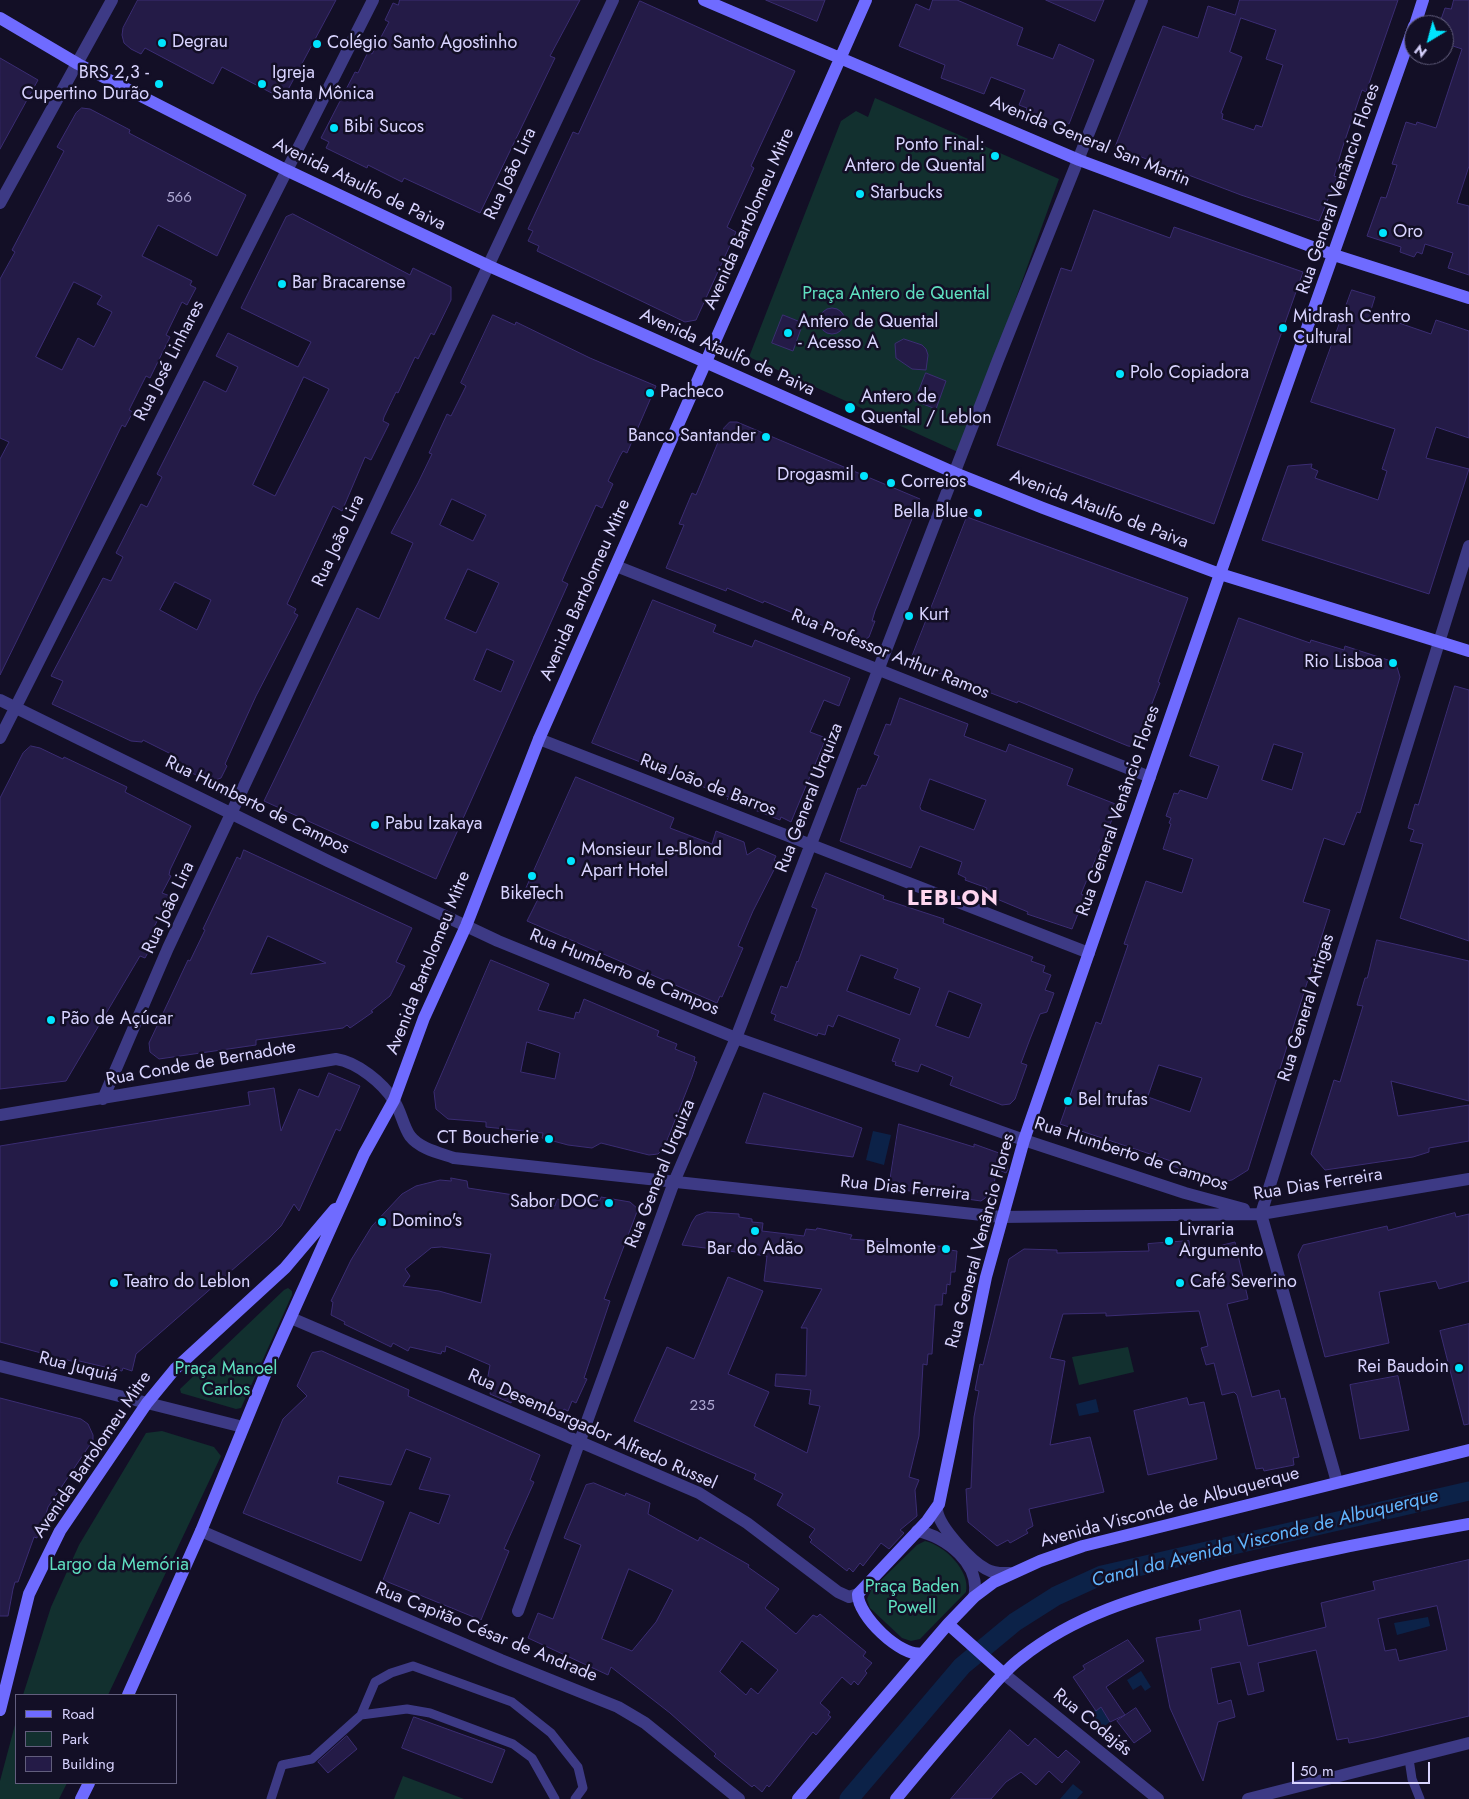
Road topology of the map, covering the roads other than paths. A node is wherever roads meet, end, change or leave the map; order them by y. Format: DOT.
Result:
graph roads {
  1 [pos="112,0"];
  2 [pos="373,0"];
  3 [pos="613,0"];
  4 [pos="704,0"];
  5 [pos="866,0"];
  6 [pos="1142,0"];
  7 [pos="1423,0"];
  8 [pos="1418,15"];
  9 [pos="0,18"];
  10 [pos="1404,55"];
  11 [pos="840,59"];
  12 [pos="78,64"];
  13 [pos="1079,160"];
  14 [pos="286,170"];
  15 [pos="0,203"];
  16 [pos="1334,255"];
  17 [pos="489,266"];
  18 [pos="1469,298"];
  19 [pos="706,361"];
  20 [pos="955,473"];
  21 [pos="1469,546"];
  22 [pos="616,566"];
  23 [pos="1220,574"];
  24 [pos="1438,642"];
  25 [pos="1469,652"];
  26 [pos="879,669"];
  27 [pos="0,700"];
  28 [pos="15,708"];
  29 [pos="0,738"];
  30 [pos="539,739"];
  31 [pos="1150,777"];
  32 [pos="233,812"];
  33 [pos="810,844"];
  34 [pos="466,926"];
  35 [pos="1089,952"];
  36 [pos="736,1038"];
  37 [pos="103,1099"];
  38 [pos="394,1100"];
  39 [pos="0,1115"];
  40 [pos="1024,1140"];
  41 [pos="1469,1179"];
  42 [pos="674,1182"];
  43 [pos="346,1196"];
  44 [pos="1261,1214"];
  45 [pos="1001,1217"];
  46 [pos="291,1318"];
  47 [pos="0,1366"];
  48 [pos="147,1403"];
  49 [pos="244,1427"];
  50 [pos="580,1441"];
  51 [pos="1469,1450"];
  52 [pos="1337,1482"];
  53 [pos="937,1510"];
  54 [pos="1469,1524"];
  55 [pos="201,1531"];
  56 [pos="918,1531"];
  57 [pos="1010,1573"];
  58 [pos="858,1594"];
  59 [pos="974,1597"];
  60 [pos="518,1611"];
  61 [pos="948,1624"];
  62 [pos="922,1653"];
  63 [pos="1004,1674"];
  64 [pos="128,1694"];
  65 [pos="0,1710"];
  66 [pos="361,1715"];
  67 [pos="1469,1743"];
  68 [pos="1408,1759"];
  69 [pos="88,1784"];
  70 [pos="81,1799"];
  71 [pos="271,1799"];
  72 [pos="555,1799"];
  73 [pos="575,1799"];
  74 [pos="739,1799"];
  75 [pos="798,1799"];
  76 [pos="896,1799"];
  77 [pos="1158,1799"];
  78 [pos="1248,1799"];
  79 [pos="1420,1799"];
  1 -- 12 [label="street"];
  2 -- 14 [label="street, Rua José Linhares"];
  3 -- 17 [label="street, Rua João Lira"];
  4 -- 11 [label="main road, Avenida General San Martin"];
  5 -- 11 [label="main road, Avenida Bartolomeu Mitre"];
  6 -- 13 [label="street, Rua General Urquiza"];
  7 -- 8 [label="main road, Rua General Venâncio Flores"];
  9 -- 12 [label="main road, Avenida Ataulfo de Paiva"];
  10 -- 16 [label="main road, Rua General Venâncio Flores"];
  11 -- 13 [label="main road, Avenida General San Martin"];
  11 -- 19 [label="main road, Avenida Bartolomeu Mitre"];
  12 -- 14 [label="main road, Avenida Ataulfo de Paiva"];
  12 -- 15 [label="street"];
  13 -- 16 [label="main road, Avenida General San Martin"];
  13 -- 20 [label="street, Rua General Urquiza"];
  14 -- 17 [label="main road, Avenida Ataulfo de Paiva"];
  14 -- 28 [label="street, Rua José Linhares"];
  16 -- 18 [label="main road, Avenida General San Martin"];
  16 -- 23 [label="main road, Rua General Venâncio Flores"];
  17 -- 19 [label="main road, Avenida Ataulfo de Paiva"];
  17 -- 32 [label="street, Rua João Lira"];
  19 -- 20 [label="main road, Avenida Ataulfo de Paiva"];
  19 -- 22 [label="main road, Avenida Bartolomeu Mitre"];
  20 -- 23 [label="main road, Avenida Ataulfo de Paiva"];
  20 -- 26 [label="street, Rua General Urquiza"];
  21 -- 24 [label="street, Rua General Artigas"];
  22 -- 26 [label="street, Rua Professor Arthur Ramos"];
  22 -- 30 [label="main road, Avenida Bartolomeu Mitre"];
  23 -- 24 [label="main road, Avenida Ataulfo de Paiva"];
  23 -- 31 [label="main road, Rua General Venâncio Flores"];
  24 -- 25 [label="main road, Avenida Ataulfo de Paiva"];
  24 -- 44 [label="street, Rua General Artigas"];
  26 -- 31 [label="street, Rua Professor Arthur Ramos"];
  26 -- 33 [label="street, Rua General Urquiza"];
  27 -- 28 [label="street, Rua Humberto de Campos"];
  28 -- 29 [label="street, Rua José Linhares"];
  28 -- 32 [label="street, Rua Humberto de Campos"];
  30 -- 33 [label="street, Rua João de Barros"];
  30 -- 34 [label="main road, Avenida Bartolomeu Mitre"];
  31 -- 35 [label="main road, Rua General Venâncio Flores"];
  32 -- 34 [label="street, Rua Humberto de Campos"];
  32 -- 37 [label="street, Rua João Lira"];
  33 -- 35 [label="street, Rua João de Barros"];
  33 -- 36 [label="street, Rua General Urquiza"];
  34 -- 36 [label="street, Rua Humberto de Campos"];
  34 -- 38 [label="main road, Avenida Bartolomeu Mitre"];
  35 -- 40 [label="main road, Rua General Venâncio Flores"];
  36 -- 40 [label="street, Rua Humberto de Campos"];
  36 -- 42 [label="street, Rua General Urquiza"];
  37 -- 38 [label="street, Rua Conde de Bernadote"];
  37 -- 39 [label="street, Rua Conde de Bernadote"];
  38 -- 42 [label="street, Rua Dias Ferreira"];
  38 -- 43 [label="main road, Avenida Bartolomeu Mitre"];
  40 -- 44 [label="street, Rua Humberto de Campos"];
  40 -- 45 [label="main road, Rua General Venâncio Flores"];
  41 -- 44 [label="street, Rua Dias Ferreira"];
  42 -- 45 [label="street, Rua Dias Ferreira"];
  42 -- 50 [label="street, Rua General Urquiza"];
  43 -- 46 [label="main road, Avenida Bartolomeu Mitre"];
  43 -- 48 [label="main road, Avenida Bartolomeu Mitre"];
  44 -- 45 [label="street, Rua Dias Ferreira"];
  44 -- 52 [label="street"];
  45 -- 53 [label="main road, Rua General Venâncio Flores"];
  46 -- 49 [label="main road, Avenida Bartolomeu Mitre"];
  46 -- 50 [label="street, Rua Desembargador Alfredo Russel"];
  47 -- 48 [label="street, Rua Juquiá"];
  48 -- 49 [label="street, Rua Juquiá"];
  48 -- 65 [label="main road, Avenida Bartolomeu Mitre"];
  49 -- 55 [label="main road, Avenida Bartolomeu Mitre"];
  50 -- 58 [label="street, Rua Desembargador Alfredo Russel"];
  50 -- 60 [label="street, Rua General Urquiza"];
  51 -- 52 [label="main road, Avenida Visconde de Albuquerque"];
  52 -- 57 [label="main road, Avenida Visconde de Albuquerque"];
  53 -- 56 [label="main road, Rua General Venâncio Flores"];
  53 -- 57 [label="street"];
  54 -- 63 [label="main road"];
  55 -- 64 [label="main road, Avenida Bartolomeu Mitre"];
  55 -- 74 [label="street, Rua Capitão César de Andrade"];
  56 -- 58 [label="main road, Rua General Venâncio Flores"];
  56 -- 59 [label="street"];
  57 -- 59 [label="main road, Avenida Visconde de Albuquerque"];
  58 -- 62 [label="main road"];
  59 -- 61 [label="main road, Avenida Visconde de Albuquerque"];
  61 -- 62 [label="main road, Avenida Visconde de Albuquerque"];
  61 -- 63 [label="main road"];
  62 -- 75 [label="main road, Avenida Visconde de Albuquerque"];
  63 -- 76 [label="main road"];
  63 -- 77 [label="street, Rua Codajás"];
  66 -- 71 [label="lane"];
  66 -- 72 [label="lane"];
  66 -- 73 [label="lane"];
  67 -- 68 [label="street"];
  68 -- 78 [label="street"];
  68 -- 79 [label="lane"];
  69 -- 70 [label="main road"];
}
